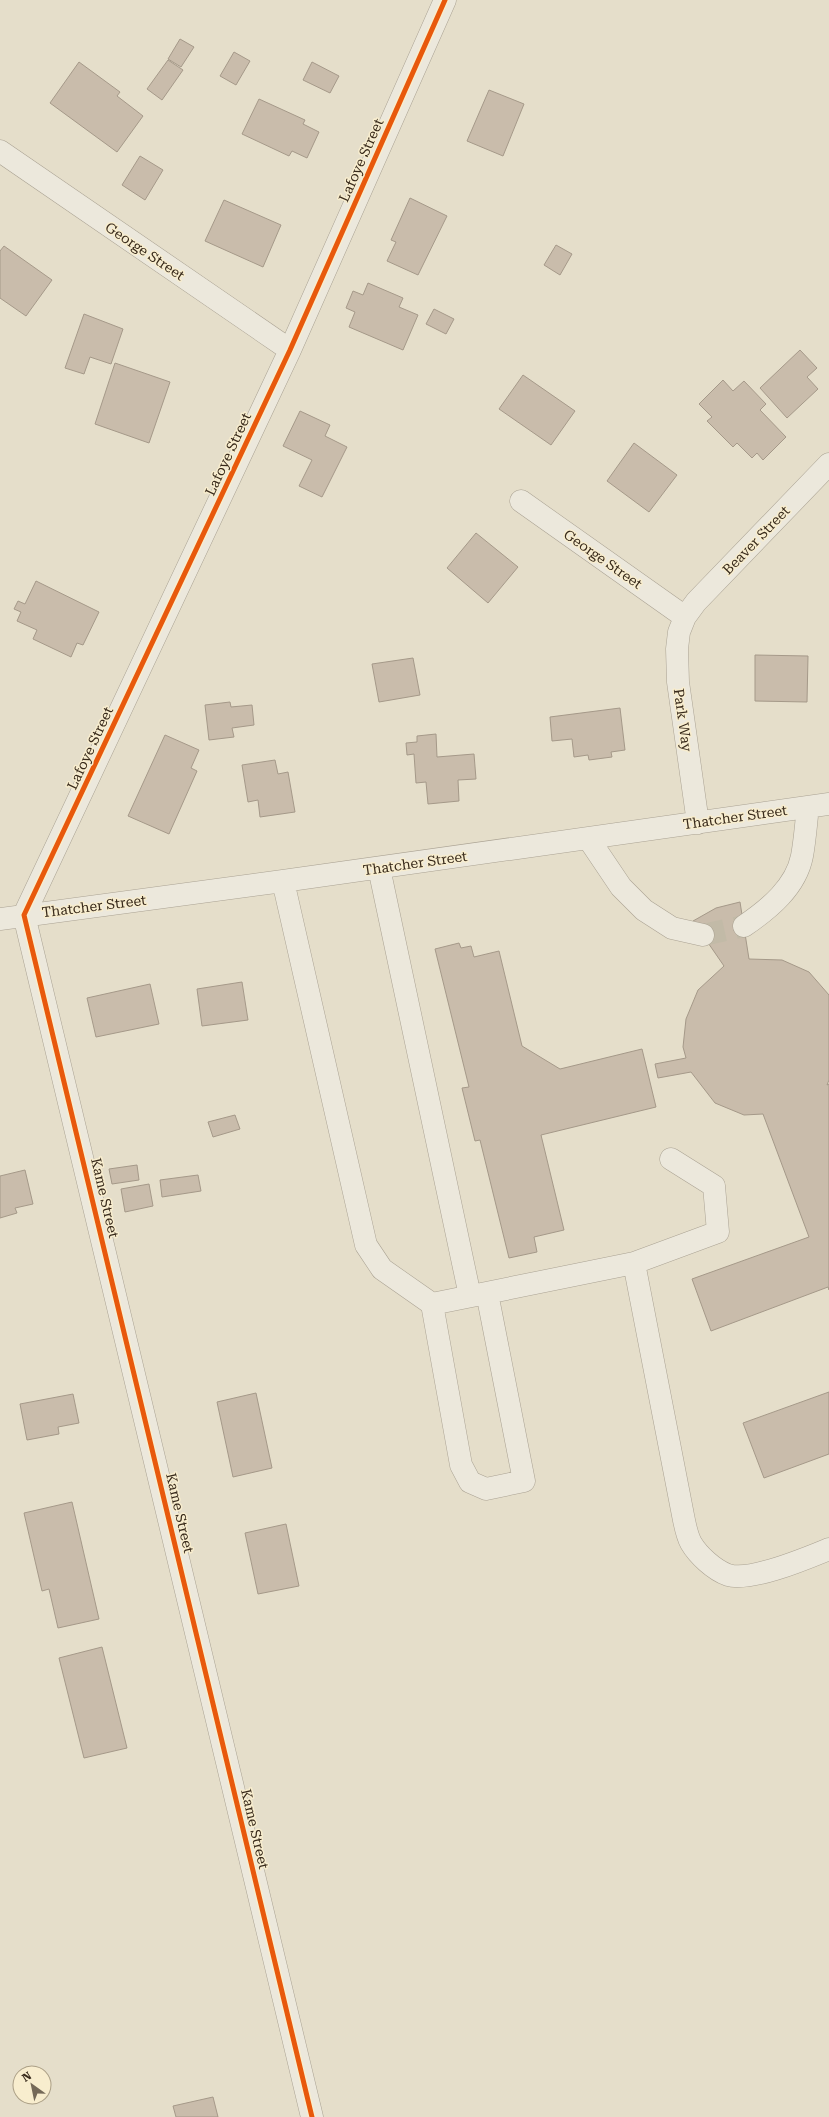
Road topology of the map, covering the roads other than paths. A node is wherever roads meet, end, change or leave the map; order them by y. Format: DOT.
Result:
graph roads {
  1 [pos="445,0"];
  2 [pos="0,151"];
  3 [pos="290,350"];
  4 [pos="829,464"];
  5 [pos="521,501"];
  6 [pos="685,617"];
  7 [pos="819,805"];
  8 [pos="698,823"];
  9 [pos="588,838"];
  10 [pos="379,868"];
  11 [pos="283,882"];
  12 [pos="24,916"];
  13 [pos="0,919"];
  14 [pos="744,926"];
  15 [pos="703,935"];
  16 [pos="671,1159"];
  17 [pos="634,1263"];
  18 [pos="479,1294"];
  19 [pos="432,1304"];
  20 [pos="829,1549"];
  21 [pos="312,2117"];
  1 -- 3 [label="street, Lafoye Street"];
  2 -- 3 [label="street, George Street"];
  3 -- 12 [label="street, Lafoye Street"];
  4 -- 6 [label="street, Beaver Street"];
  5 -- 6 [label="street, George Street"];
  6 -- 8 [label="street, Park Way"];
  7 -- 8 [label="street, Thatcher Street"];
  7 -- 14 [label="street"];
  8 -- 9 [label="street, Thatcher Street"];
  9 -- 10 [label="street, Thatcher Street"];
  9 -- 15 [label="street"];
  10 -- 11 [label="street, Thatcher Street"];
  10 -- 18 [label="street"];
  11 -- 12 [label="street, Thatcher Street"];
  11 -- 19 [label="street"];
  12 -- 13 [label="street, Thatcher Street"];
  12 -- 21 [label="street, Kame Street"];
  16 -- 17 [label="street"];
  17 -- 18 [label="street"];
  17 -- 20 [label="street"];
  18 -- 19 [label="street"];
  18 -- 19 [label="street"];
}
